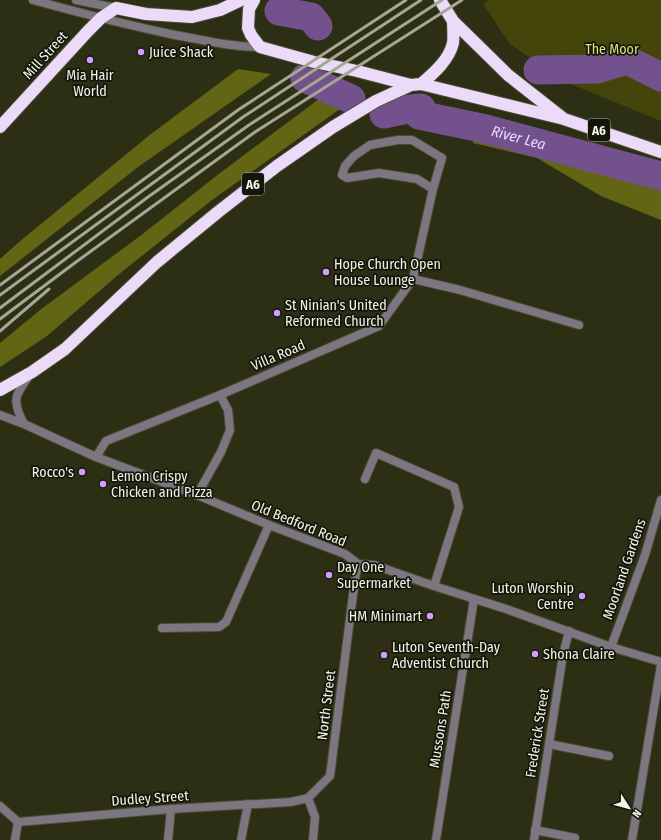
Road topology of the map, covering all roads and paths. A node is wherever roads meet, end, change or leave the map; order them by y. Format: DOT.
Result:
graph roads {
  1 [pos="33,0"];
  2 [pos="76,0"];
  3 [pos="241,0"];
  4 [pos="254,0"];
  5 [pos="440,0"];
  6 [pos="116,8"];
  7 [pos="102,18"];
  8 [pos="453,21"];
  9 [pos="260,47"];
  10 [pos="416,85"];
  11 [pos="564,119"];
  12 [pos="0,126"];
  13 [pos="661,152"];
  14 [pos="433,189"];
  15 [pos="414,280"];
  16 [pos="579,325"];
  17 [pos="32,372"];
  18 [pos="0,390"];
  19 [pos="220,395"];
  20 [pos="0,415"];
  21 [pos="24,424"];
  22 [pos="96,457"];
  23 [pos="365,479"];
  24 [pos="197,495"];
  25 [pos="661,500"];
  26 [pos="270,525"];
  27 [pos="358,564"];
  28 [pos="434,586"];
  29 [pos="474,599"];
  30 [pos="162,628"];
  31 [pos="569,631"];
  32 [pos="610,647"];
  33 [pos="661,662"];
  34 [pos="661,665"];
  35 [pos="549,744"];
  36 [pos="609,756"];
  37 [pos="308,798"];
  38 [pos="248,804"];
  39 [pos="0,806"];
  40 [pos="171,809"];
  41 [pos="18,822"];
  42 [pos="535,830"];
  43 [pos="574,838"];
  44 [pos="15,840"];
  45 [pos="168,840"];
  46 [pos="241,840"];
  47 [pos="312,840"];
  48 [pos="436,840"];
  49 [pos="534,840"];
  50 [pos="632,840"];
  1 -- 7 [label="street"];
  2 -- 6 [label="street"];
  3 -- 6 [label="highway"];
  4 -- 9 [label="highway"];
  5 -- 8 [label="highway"];
  6 -- 7 [label="highway, Mill Street"];
  7 -- 9 [label="street"];
  7 -- 12 [label="highway, Mill Street"];
  8 -- 10 [label="highway"];
  8 -- 11 [label="highway, A6"];
  9 -- 10 [label="highway"];
  10 -- 11 [label="highway, A6"];
  10 -- 17 [label="highway, A6"];
  11 -- 13 [label="highway, A6"];
  14 -- 14 [label="street"];
  14 -- 15 [label="street"];
  15 -- 16 [label="street"];
  15 -- 19 [label="street, Villa Road"];
  17 -- 18 [label="highway, A6"];
  17 -- 21 [label="street"];
  19 -- 22 [label="street, Villa Road"];
  19 -- 24 [label="street"];
  20 -- 21 [label="street, Old Bedford Road"];
  21 -- 22 [label="street, Old Bedford Road"];
  22 -- 24 [label="street, Old Bedford Road"];
  23 -- 28 [label="street"];
  24 -- 26 [label="street, Old Bedford Road"];
  25 -- 32 [label="street, Moorland Gardens"];
  26 -- 27 [label="street, Old Bedford Road"];
  26 -- 30 [label="street"];
  27 -- 28 [label="street, Old Bedford Road"];
  27 -- 37 [label="street, North Street"];
  28 -- 29 [label="street, Old Bedford Road"];
  29 -- 31 [label="street, Old Bedford Road"];
  29 -- 48 [label="street, Mussons Path"];
  31 -- 32 [label="street, Old Bedford Road"];
  31 -- 35 [label="street, Frederick Street"];
  32 -- 33 [label="street, Old Bedford Road"];
  34 -- 50 [label="street"];
  35 -- 36 [label="street"];
  35 -- 42 [label="street, Frederick Street"];
  37 -- 38 [label="street, Dudley Street"];
  37 -- 47 [label="street"];
  38 -- 40 [label="street, Dudley Street"];
  38 -- 46 [label="street"];
  39 -- 41 [label="street"];
  40 -- 41 [label="street, Dudley Street"];
  40 -- 45 [label="street"];
  41 -- 44 [label="street"];
  42 -- 43 [label="street"];
  42 -- 49 [label="street, Frederick Street"];
}
